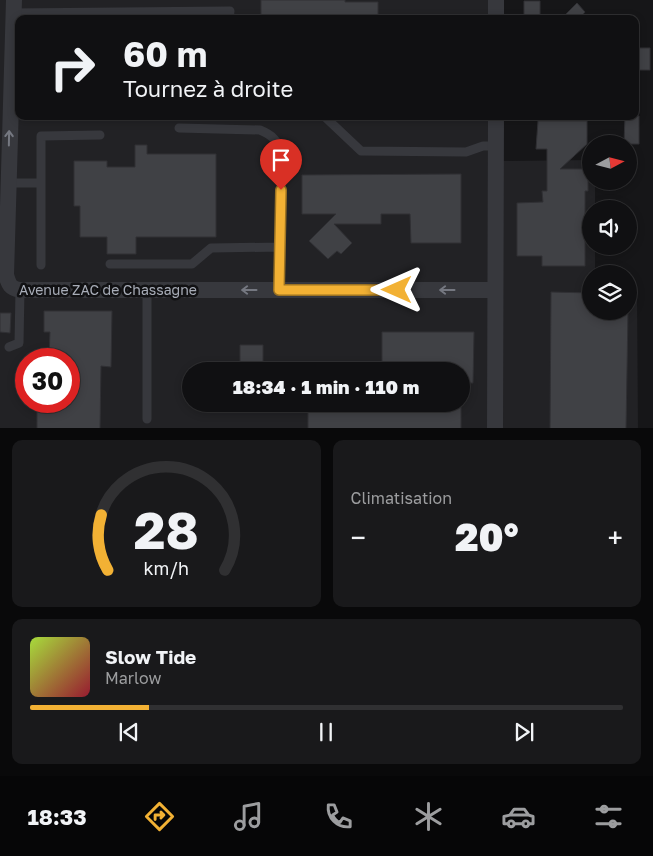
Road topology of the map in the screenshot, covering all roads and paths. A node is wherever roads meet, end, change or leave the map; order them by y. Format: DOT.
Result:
graph roads {
  1 [pos="496,0"];
  2 [pos="14,7"];
  3 [pos="230,15"];
  4 [pos="496,15"];
  5 [pos="328,120"];
  6 [pos="496,120"];
  7 [pos="178,128"];
  8 [pos="100,136"];
  9 [pos="496,146"];
  10 [pos="41,182"];
  11 [pos="8,183"];
  12 [pos="280,247"];
  13 [pos="110,264"];
  14 [pos="41,265"];
  15 [pos="3,267"];
  16 [pos="20,290"];
  17 [pos="147,290"];
  18 [pos="279,290"];
  19 [pos="495,290"];
  20 [pos="9,347"];
  21 [pos="147,419"];
  22 [pos="495,428"];
  1 -- 4 [label="street"];
  2 -- 3 [label="lane"];
  11 -- 2 [label="street, Avenue ZAC de Chassagne, one-way"];
  5 -- 9 [label="lane"];
  6 -- 9 [label="street"];
  7 -- 12 [label="lane"];
  8 -- 10 [label="lane"];
  9 -- 19 [label="street"];
  10 -- 11 [label="lane"];
  10 -- 14 [label="lane"];
  11 -- 15 [label="street, Avenue ZAC de Chassagne"];
  12 -- 13 [label="lane"];
  12 -- 18 [label="lane"];
  15 -- 16 [label="street, Avenue ZAC de Chassagne"];
  16 -- 17 [label="street, Avenue ZAC de Chassagne"];
  16 -- 20 [label="lane"];
  18 -- 17 [label="street, Avenue ZAC de Chassagne, one-way"];
  17 -- 21 [label="lane"];
  19 -- 18 [label="street, Avenue ZAC de Chassagne, one-way"];
  19 -- 22 [label="street"];
}
